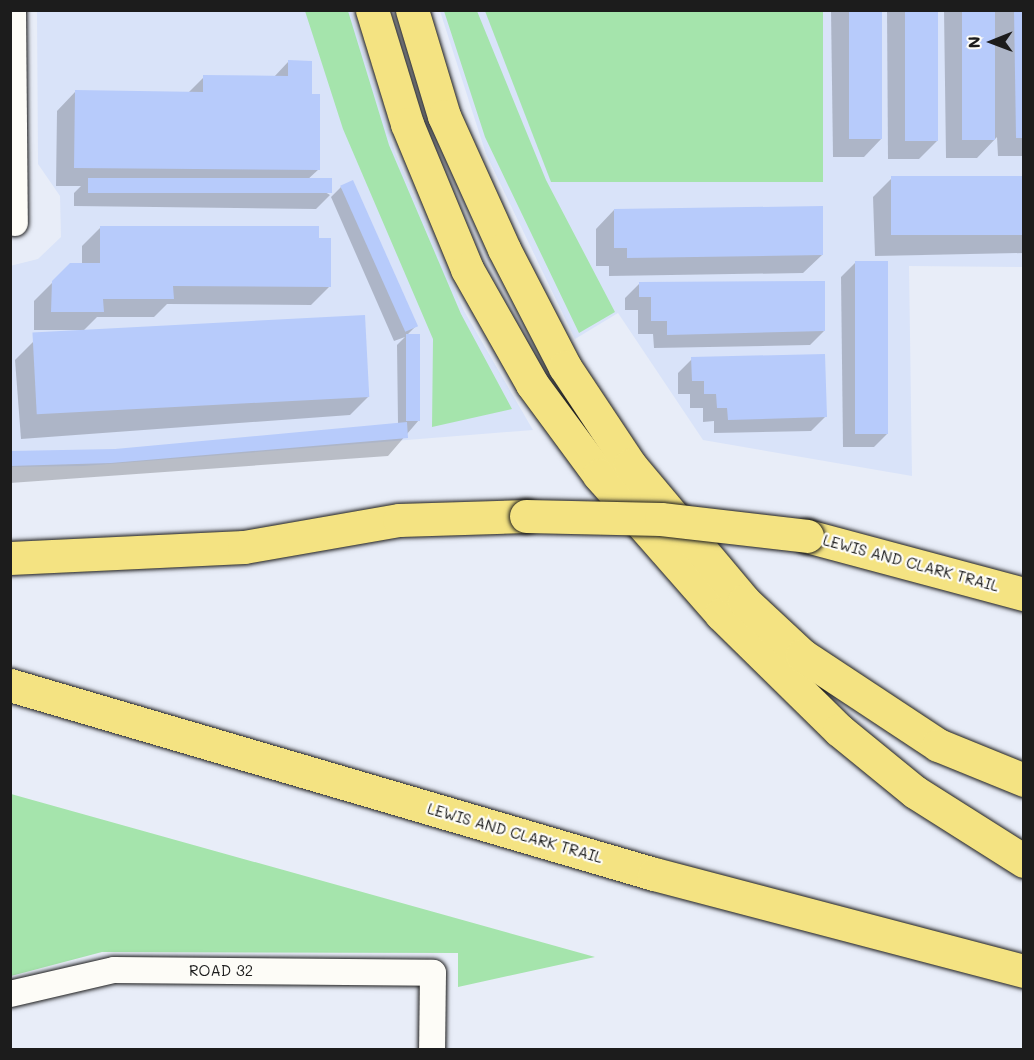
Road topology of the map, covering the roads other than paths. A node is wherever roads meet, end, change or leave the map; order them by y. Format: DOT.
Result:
graph roads {
  1 [pos="13,10"];
  2 [pos="372,10"];
  3 [pos="412,10"];
  4 [pos="15,223"];
  5 [pos="10,558"];
  6 [pos="1023,594"];
  7 [pos="10,685"];
  8 [pos="1023,780"];
  9 [pos="1023,861"];
  10 [pos="1023,971"];
  11 [pos="10,994"];
  12 [pos="432,1050"];
  1 -- 4 [label="street"];
  2 -- 9 [label="highway"];
  3 -- 8 [label="highway"];
  5 -- 6 [label="highway, LEWIS AND CLARK TRAIL, bridge"];
  7 -- 10 [label="highway, LEWIS AND CLARK TRAIL"];
  11 -- 12 [label="street, ROAD 32"];
}
